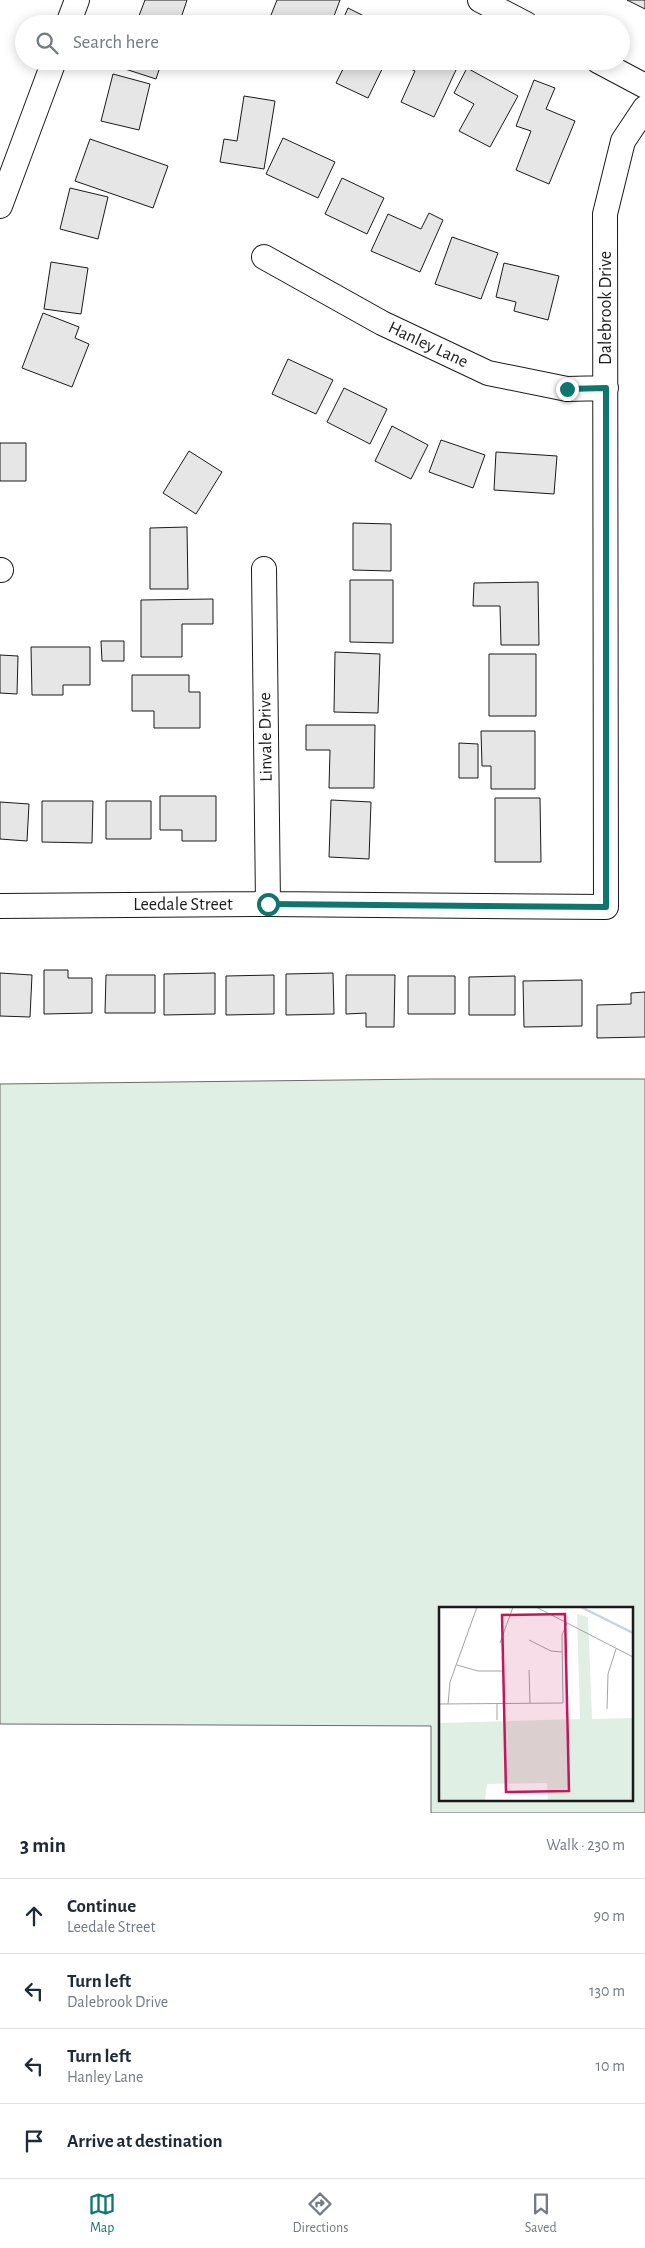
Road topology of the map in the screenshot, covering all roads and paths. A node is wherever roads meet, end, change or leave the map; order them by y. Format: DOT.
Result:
graph roads {
  1 [pos="77,0"];
  2 [pos="480,0"];
  3 [pos="71,15"];
  4 [pos="509,15"];
  5 [pos="51,70"];
  6 [pos="615,70"];
  7 [pos="645,86"];
  8 [pos="645,108"];
  9 [pos="0,206"];
  10 [pos="264,257"];
  11 [pos="606,388"];
  12 [pos="264,569"];
  13 [pos="268,904"];
  14 [pos="0,906"];
  15 [pos="606,907"];
  1 -- 3 [label="street"];
  2 -- 4 [label="street"];
  5 -- 9 [label="street"];
  6 -- 7 [label="street"];
  8 -- 11 [label="street, Dalebrook Drive"];
  10 -- 11 [label="street, Hanley Lane"];
  11 -- 15 [label="street, Dalebrook Drive"];
  12 -- 13 [label="street, Linvale Drive"];
  13 -- 14 [label="street, Leedale Street"];
  13 -- 15 [label="street, Leedale Street"];
}
